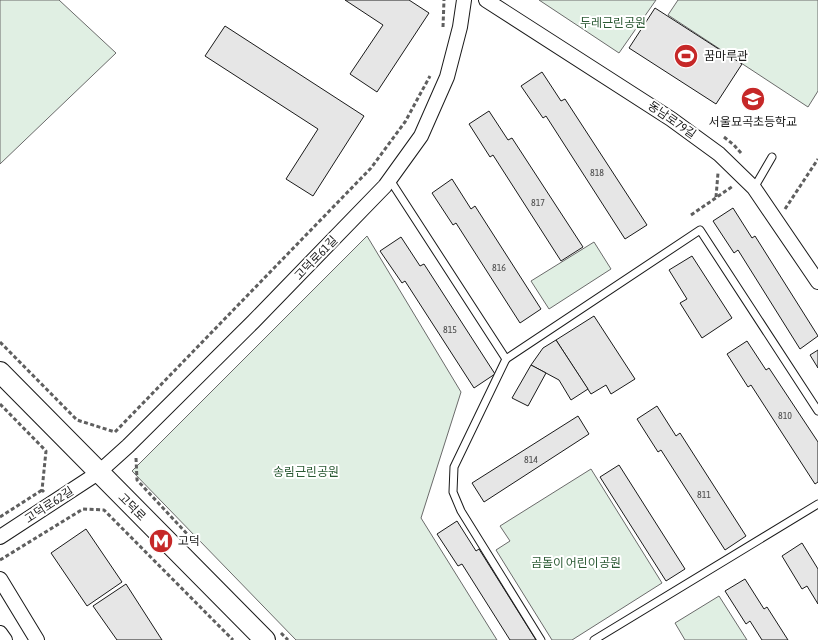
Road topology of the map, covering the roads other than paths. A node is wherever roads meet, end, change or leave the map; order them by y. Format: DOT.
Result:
graph roads {
  1 [pos="464,0"];
  2 [pos="486,0"];
  3 [pos="772,157"];
  4 [pos="390,180"];
  5 [pos="754,188"];
  6 [pos="818,282"];
  7 [pos="506,359"];
  8 [pos="0,372"];
  9 [pos="818,411"];
  10 [pos="98,472"];
  11 [pos="818,504"];
  12 [pos="0,537"];
  13 [pos="0,579"];
  14 [pos="0,633"];
  15 [pos="267,636"];
  16 [pos="5,640"];
  17 [pos="37,640"];
  18 [pos="542,640"];
  19 [pos="594,640"];
  1 -- 4 [label="street, 고덕로61길"];
  2 -- 5 [label="street, 동남로79길"];
  3 -- 5 [label="lane"];
  4 -- 7 [label="lane"];
  4 -- 10 [label="street, 고덕로61길"];
  5 -- 6 [label="street, 동남로79길"];
  7 -- 9 [label="lane"];
  7 -- 18 [label="lane"];
  8 -- 10 [label="main road, 고덕로"];
  10 -- 12 [label="street, 고덕로62길"];
  10 -- 15 [label="main road, 고덕로"];
  11 -- 19 [label="lane"];
  13 -- 17 [label="street"];
  14 -- 16 [label="street"];
}
